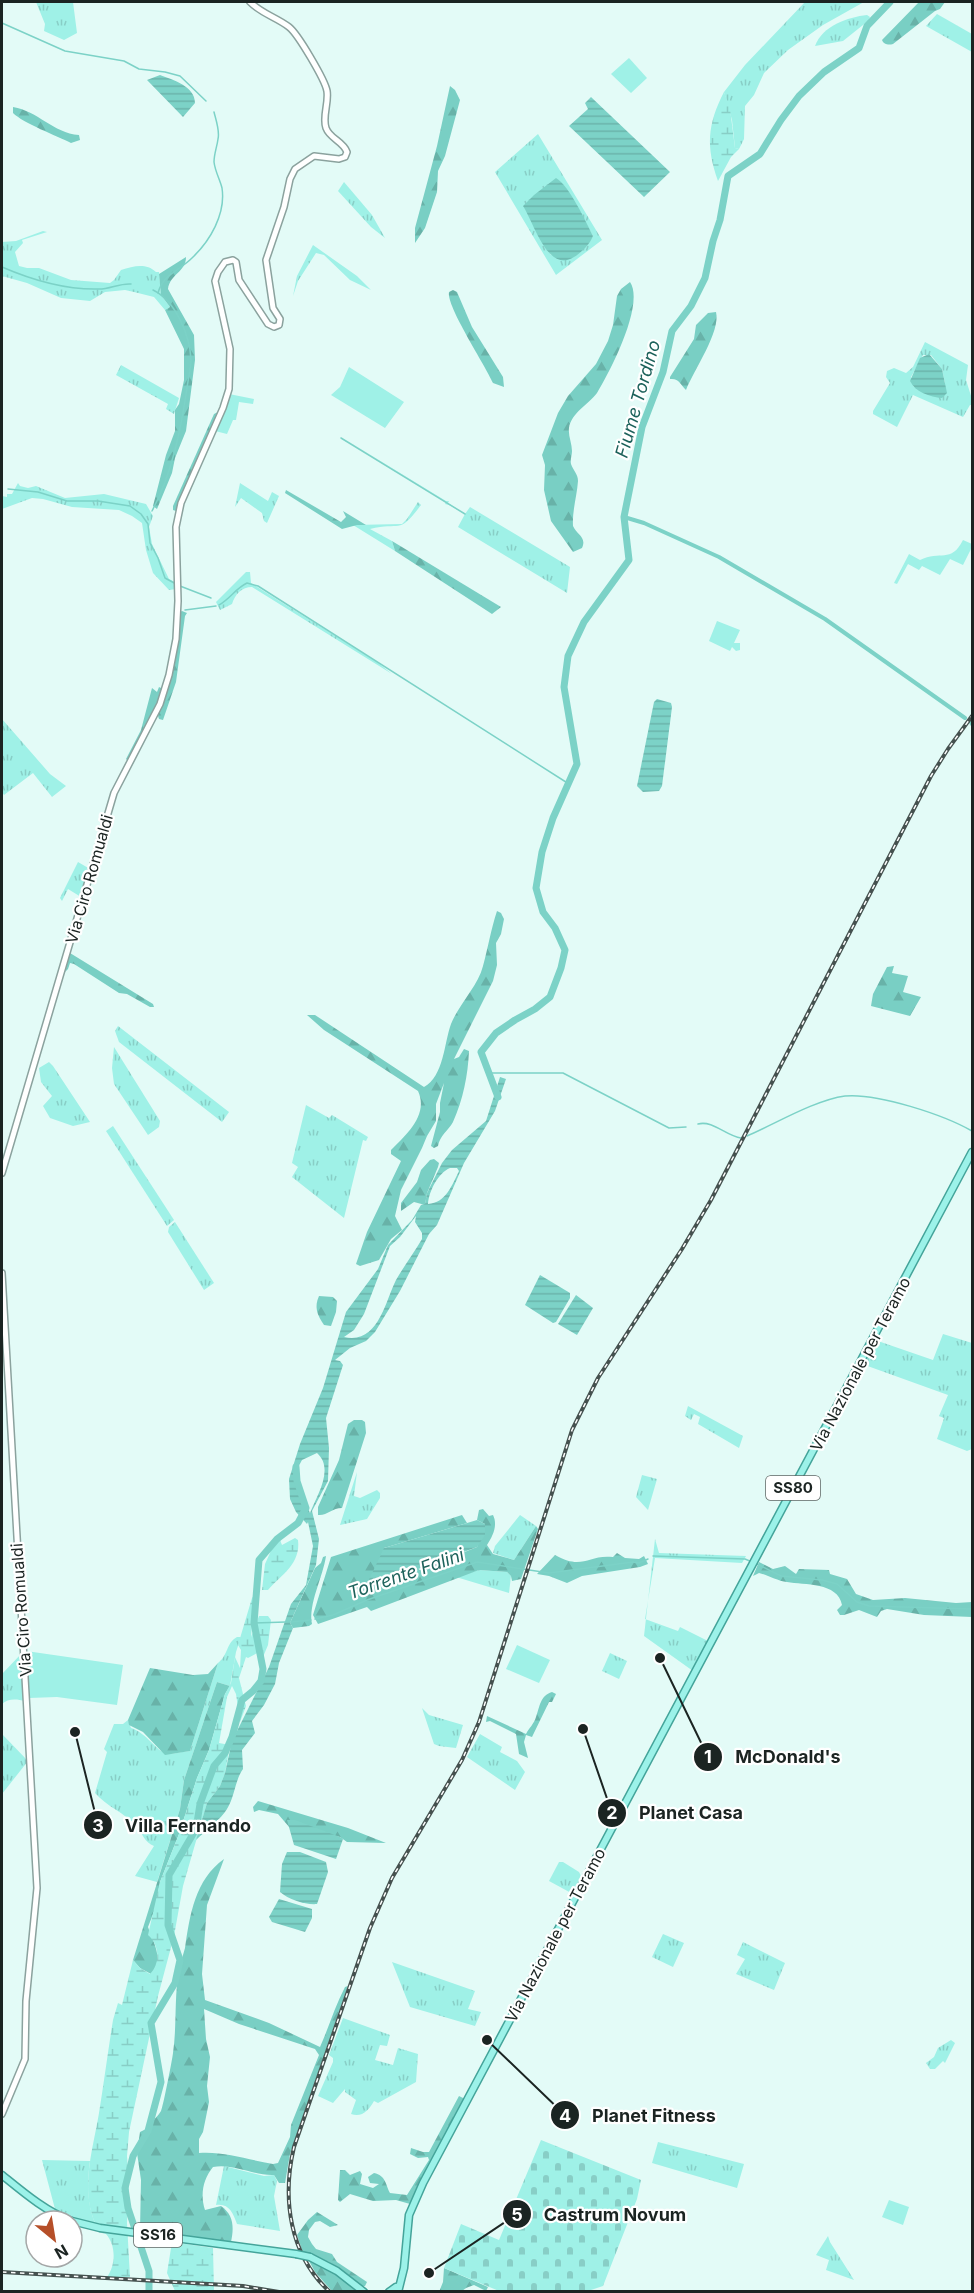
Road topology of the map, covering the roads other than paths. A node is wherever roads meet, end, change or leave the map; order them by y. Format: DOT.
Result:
graph roads {
  1 [pos="249,2"];
  2 [pos="972,1152"];
  3 [pos="2,1173"];
  4 [pos="2,1273"];
  5 [pos="2,2114"];
  6 [pos="2,2175"];
  7 [pos="49,2209"];
  8 [pos="84,2224"];
  9 [pos="395,2289"];
  10 [pos="362,2290"];
  11 [pos="371,2292"];
  1 -- 3 [label="main road, Via Ciro Romualdi"];
  2 -- 9 [label="main road, Via Nazionale per Teramo / SS80"];
  4 -- 5 [label="main road, Via Ciro Romualdi"];
  6 -- 7 [label="main road, SS16"];
  8 -- 10 [label="main road, SS16, bridge"];
  10 -- 11 [label="main road"];
}
